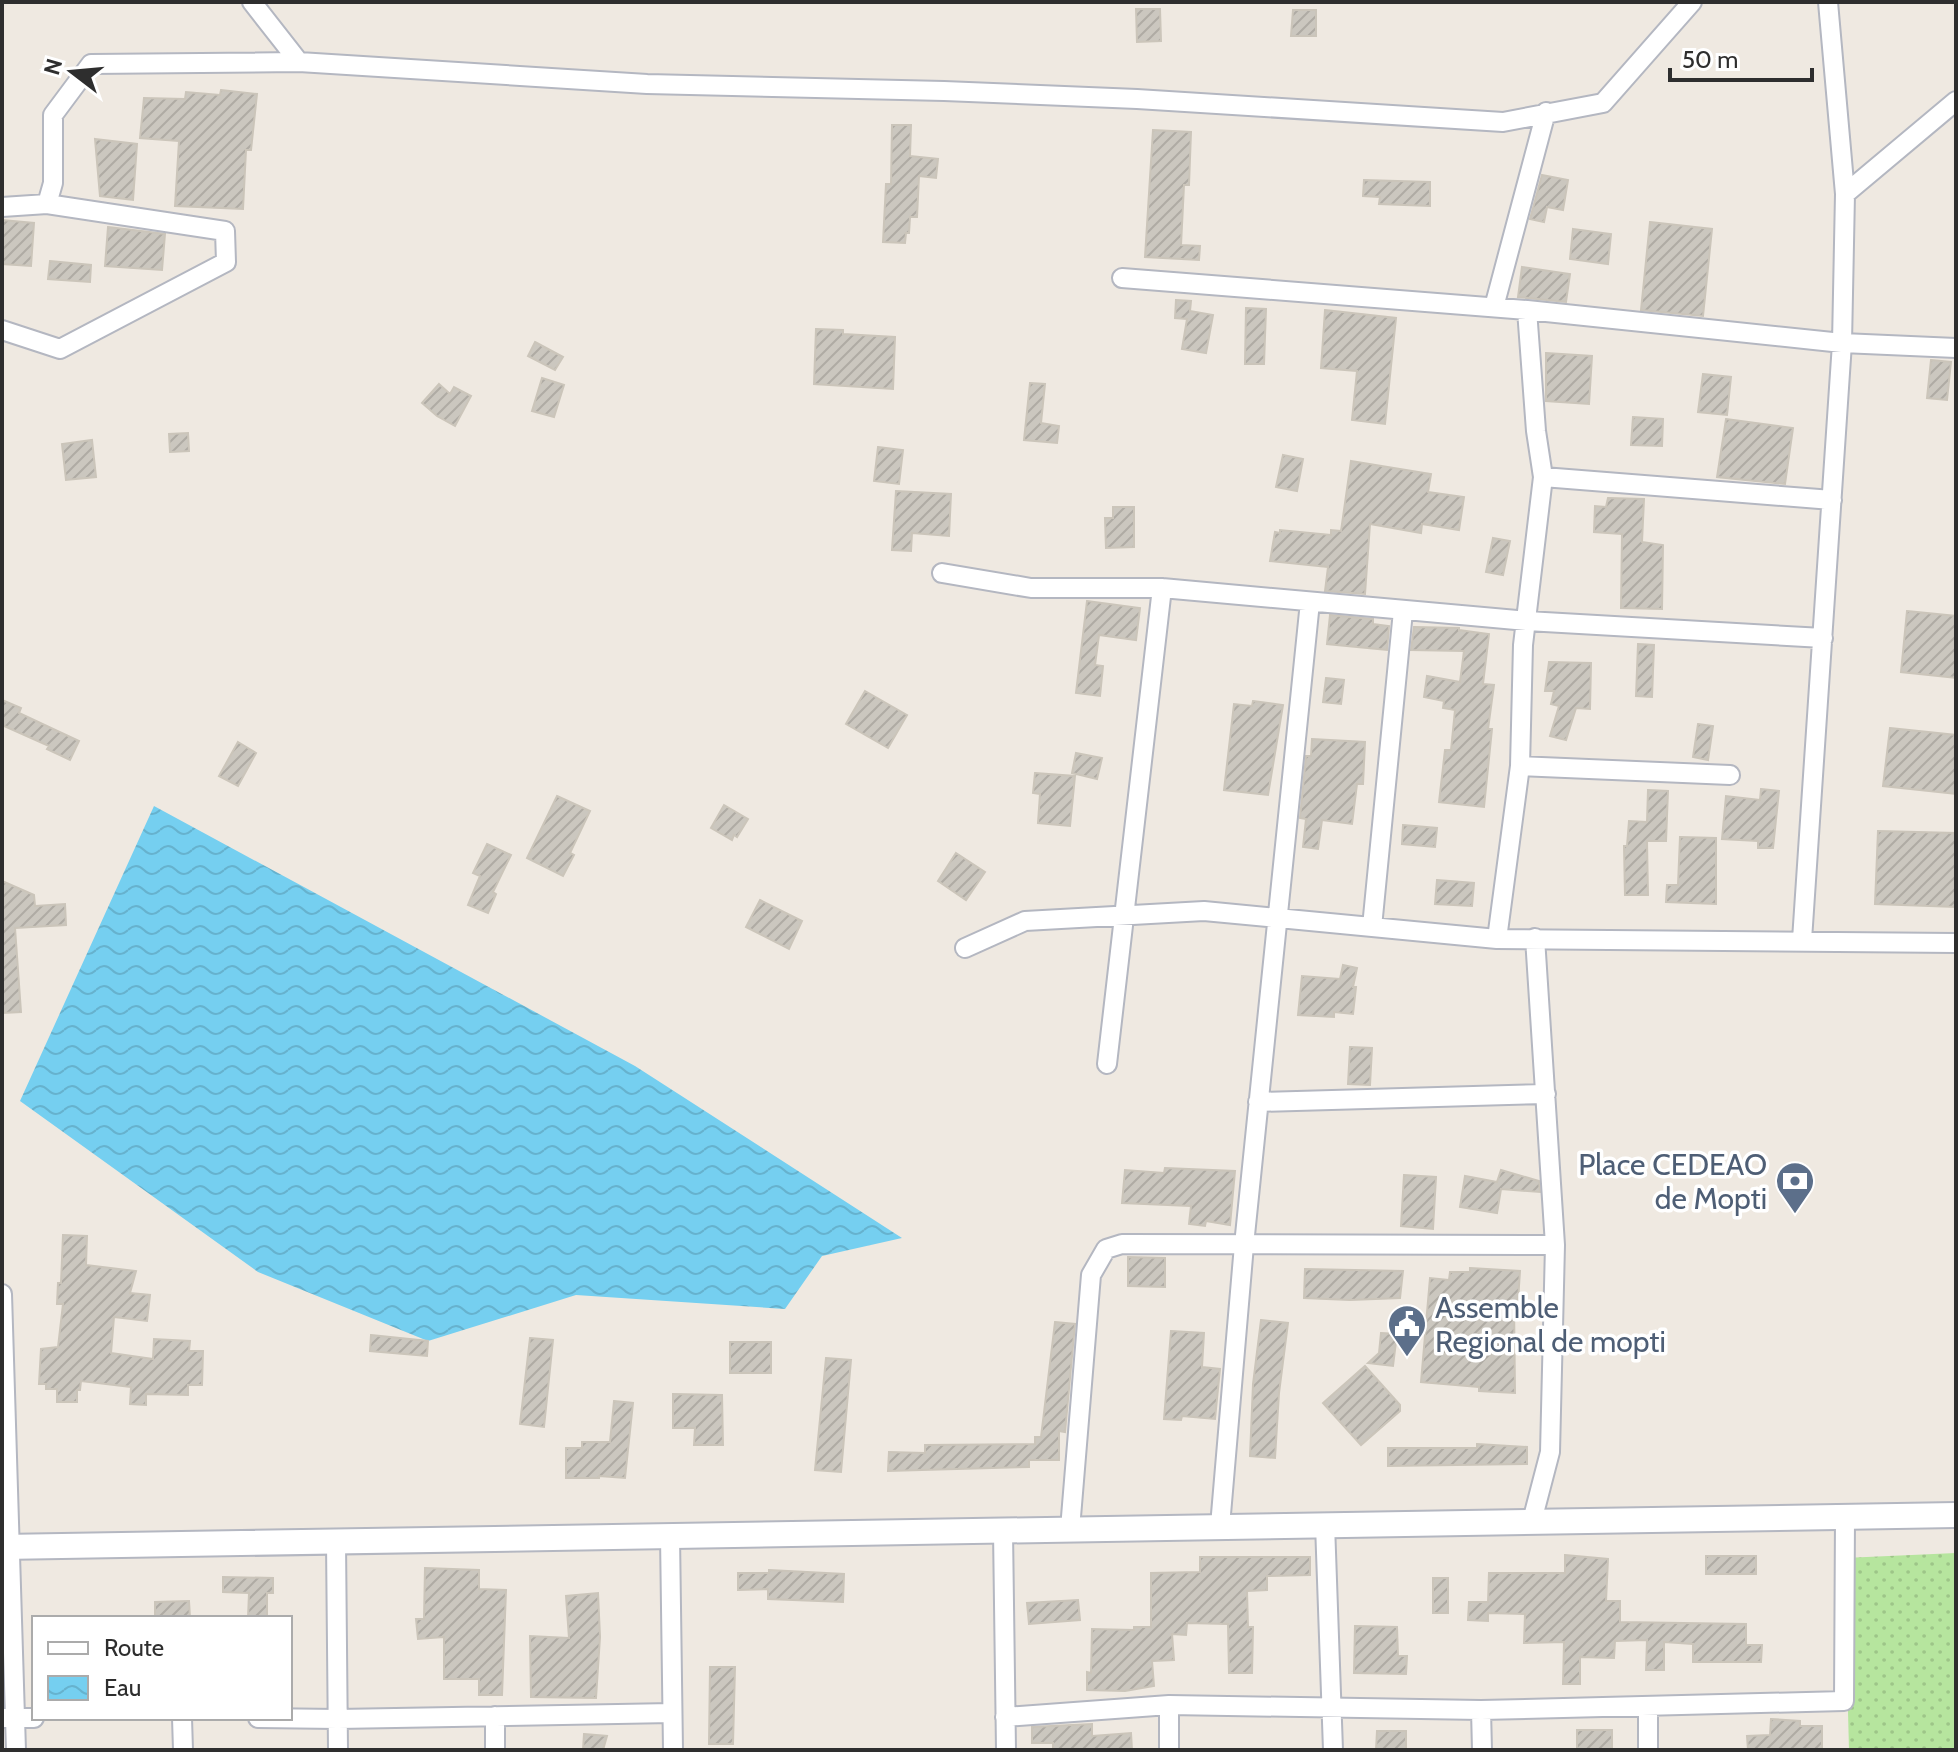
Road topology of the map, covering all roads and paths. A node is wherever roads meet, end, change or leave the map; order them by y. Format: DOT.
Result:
graph roads {
  1 [pos="252,2"];
  2 [pos="1692,2"];
  3 [pos="1828,2"];
  4 [pos="299,62"];
  5 [pos="1956,101"];
  6 [pos="1546,112"];
  7 [pos="1845,194"];
  8 [pos="47,204"];
  9 [pos="2,207"];
  10 [pos="1122,278"];
  11 [pos="1494,307"];
  12 [pos="1527,310"];
  13 [pos="2,330"];
  14 [pos="1842,343"];
  15 [pos="1956,348"];
  16 [pos="1543,477"];
  17 [pos="1832,500"];
  18 [pos="942,573"];
  19 [pos="1162,588"];
  20 [pos="1310,602"];
  21 [pos="1403,611"];
  22 [pos="1527,621"];
  23 [pos="1823,638"];
  24 [pos="1520,766"];
  25 [pos="1730,775"];
  26 [pos="1123,917"];
  27 [pos="1277,919"];
  28 [pos="1372,927"];
  29 [pos="1535,938"];
  30 [pos="1497,939"];
  31 [pos="1802,940"];
  32 [pos="1956,943"];
  33 [pos="965,948"];
  34 [pos="1107,1064"];
  35 [pos="1546,1094"];
  36 [pos="1258,1102"];
  37 [pos="1244,1245"];
  38 [pos="1555,1245"];
  39 [pos="2,1294"];
  40 [pos="1956,1515"];
  41 [pos="1845,1517"];
  42 [pos="1532,1521"];
  43 [pos="1325,1524"];
  44 [pos="1220,1526"];
  45 [pos="1070,1529"];
  46 [pos="1003,1531"];
  47 [pos="670,1536"];
  48 [pos="336,1542"];
  49 [pos="6,1547"];
  50 [pos="1169,1705"];
  51 [pos="1648,1706"];
  52 [pos="1332,1709"];
  53 [pos="1481,1710"];
  54 [pos="672,1713"];
  55 [pos="495,1716"];
  56 [pos="1005,1717"];
  57 [pos="17,1718"];
  58 [pos="292,1718"];
  59 [pos="338,1719"];
  60 [pos="182,1720"];
  61 [pos="16,1750"];
  62 [pos="183,1750"];
  63 [pos="338,1750"];
  64 [pos="495,1750"];
  65 [pos="673,1750"];
  66 [pos="1006,1750"];
  67 [pos="1169,1750"];
  68 [pos="1333,1750"];
  69 [pos="1482,1750"];
  70 [pos="1648,1750"];
  1 -- 4 [label="street"];
  2 -- 6 [label="street"];
  3 -- 7 [label="street"];
  4 -- 6 [label="street"];
  4 -- 8 [label="street"];
  5 -- 7 [label="street"];
  6 -- 11 [label="street"];
  7 -- 14 [label="street"];
  8 -- 9 [label="street"];
  8 -- 13 [label="street"];
  10 -- 11 [label="street"];
  11 -- 12 [label="street"];
  12 -- 14 [label="street"];
  12 -- 16 [label="street"];
  14 -- 15 [label="street"];
  14 -- 17 [label="street"];
  16 -- 17 [label="street"];
  16 -- 22 [label="street"];
  17 -- 23 [label="street"];
  18 -- 19 [label="street"];
  19 -- 20 [label="street"];
  19 -- 26 [label="street"];
  20 -- 21 [label="street"];
  20 -- 27 [label="street"];
  21 -- 22 [label="street"];
  21 -- 28 [label="street"];
  22 -- 23 [label="street"];
  22 -- 24 [label="street"];
  23 -- 31 [label="street"];
  24 -- 25 [label="street"];
  24 -- 30 [label="street"];
  26 -- 27 [label="street"];
  26 -- 33 [label="street"];
  26 -- 34 [label="street"];
  27 -- 28 [label="street"];
  27 -- 36 [label="street"];
  28 -- 30 [label="street"];
  29 -- 30 [label="street"];
  29 -- 31 [label="street"];
  29 -- 35 [label="street"];
  31 -- 32 [label="street"];
  35 -- 36 [label="street"];
  35 -- 38 [label="street"];
  36 -- 37 [label="street"];
  37 -- 38 [label="street"];
  37 -- 44 [label="street"];
  37 -- 45 [label="street"];
  38 -- 42 [label="street"];
  39 -- 49 [label="street"];
  40 -- 41 [label="street"];
  41 -- 42 [label="street"];
  41 -- 51 [label="street"];
  42 -- 43 [label="street"];
  43 -- 44 [label="street"];
  43 -- 52 [label="street"];
  44 -- 45 [label="street"];
  45 -- 46 [label="street"];
  46 -- 47 [label="street"];
  46 -- 56 [label="street"];
  47 -- 48 [label="street"];
  47 -- 54 [label="street"];
  48 -- 49 [label="street"];
  48 -- 59 [label="street"];
  49 -- 57 [label="street"];
  50 -- 52 [label="street"];
  50 -- 56 [label="street"];
  50 -- 67 [label="street"];
  51 -- 53 [label="street"];
  51 -- 70 [label="street"];
  52 -- 53 [label="street"];
  52 -- 68 [label="street"];
  53 -- 69 [label="street"];
  54 -- 55 [label="street"];
  54 -- 65 [label="street"];
  55 -- 59 [label="street"];
  55 -- 64 [label="street"];
  56 -- 66 [label="street"];
  57 -- 61 [label="street"];
  58 -- 59 [label="street"];
  59 -- 63 [label="street"];
  60 -- 62 [label="street"];
}
